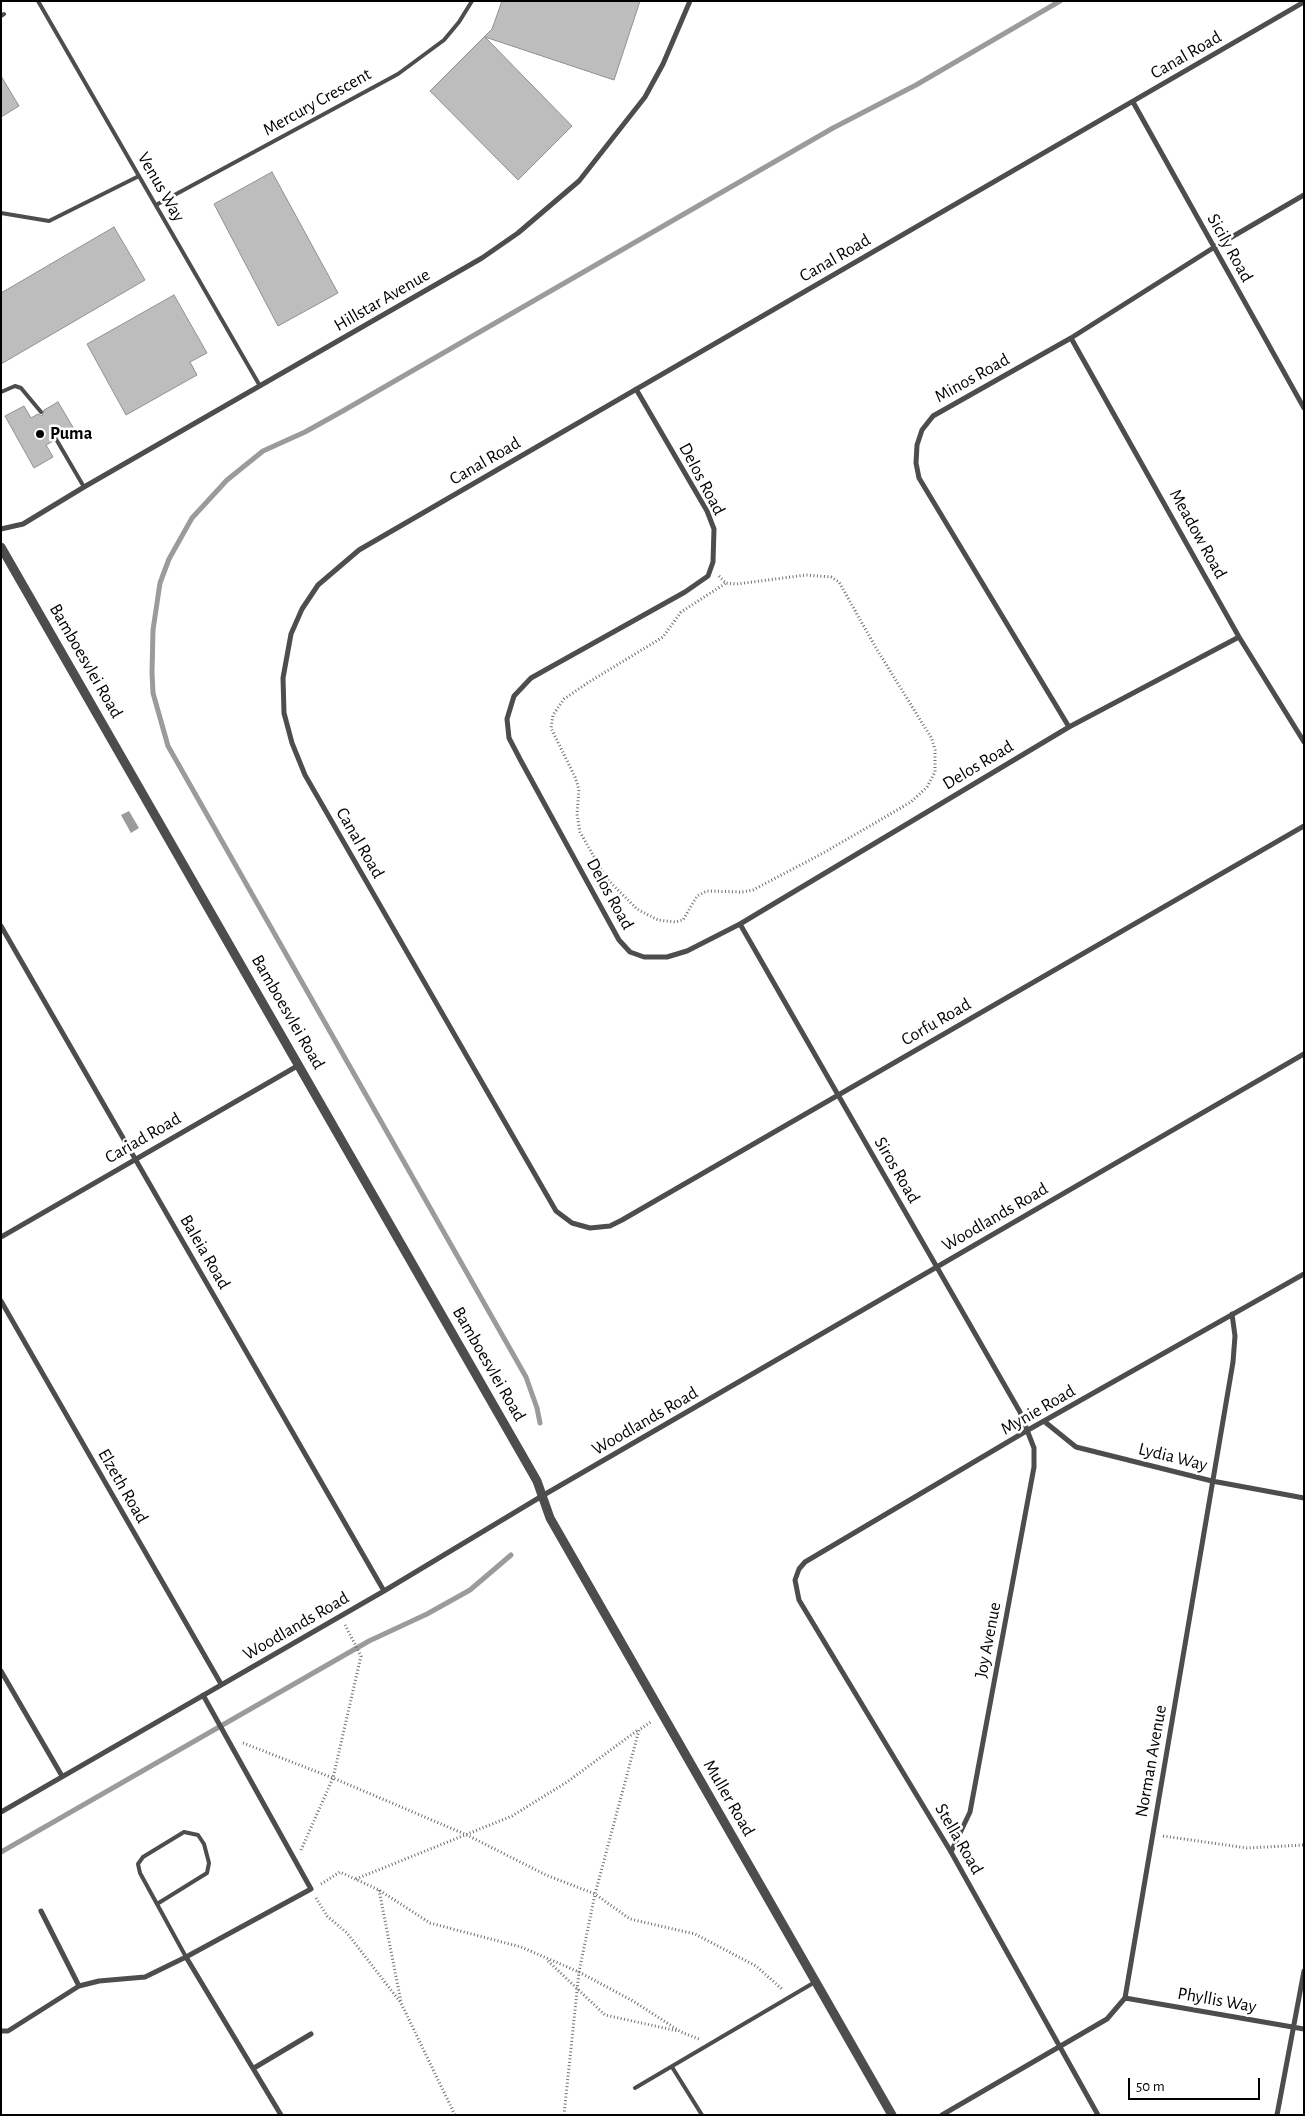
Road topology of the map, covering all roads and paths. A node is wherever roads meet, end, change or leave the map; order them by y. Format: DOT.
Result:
graph roads {
  1 [pos="38,1"];
  2 [pos="472,1"];
  3 [pos="690,1"];
  4 [pos="1304,2"];
  5 [pos="1133,102"];
  6 [pos="139,176"];
  7 [pos="1304,195"];
  8 [pos="156,205"];
  9 [pos="1,213"];
  10 [pos="1213,248"];
  11 [pos="1071,338"];
  12 [pos="260,386"];
  13 [pos="636,390"];
  14 [pos="1,392"];
  15 [pos="1304,408"];
  16 [pos="41,412"];
  17 [pos="56,439"];
  18 [pos="84,487"];
  19 [pos="1,529"];
  20 [pos="1,547"];
  21 [pos="712,565"];
  22 [pos="726,583"];
  23 [pos="1239,637"];
  24 [pos="1069,727"];
  25 [pos="1304,742"];
  26 [pos="1304,826"];
  27 [pos="740,924"];
  28 [pos="1,926"];
  29 [pos="1304,1054"];
  30 [pos="299,1065"];
  31 [pos="838,1095"];
  32 [pos="135,1159"];
  33 [pos="579,1225"];
  34 [pos="1,1237"];
  35 [pos="937,1266"];
  36 [pos="1304,1274"];
  37 [pos="1,1301"];
  38 [pos="1232,1314"];
  39 [pos="1045,1422"];
  40 [pos="1028,1430"];
  41 [pos="1212,1481"];
  42 [pos="542,1496"];
  43 [pos="1304,1498"];
  44 [pos="795,1580"];
  45 [pos="384,1591"];
  46 [pos="352,1638"];
  47 [pos="1,1671"];
  48 [pos="221,1684"];
  49 [pos="203,1695"];
  50 [pos="662,1714"];
  51 [pos="639,1730"];
  52 [pos="226,1737"];
  53 [pos="62,1776"];
  54 [pos="333,1778"];
  55 [pos="1,1812"];
  56 [pos="467,1834"];
  57 [pos="1152,1835"];
  58 [pos="1304,1845"];
  59 [pos="951,1852"];
  60 [pos="296,1862"];
  61 [pos="355,1879"];
  62 [pos="311,1890"];
  63 [pos="379,1890"];
  64 [pos="595,1894"];
  65 [pos="157,1904"];
  66 [pos="41,1911"];
  67 [pos="186,1957"];
  68 [pos="546,1958"];
  69 [pos="579,1972"];
  70 [pos="1304,1972"];
  71 [pos="815,1982"];
  72 [pos="79,1986"];
  73 [pos="577,1989"];
  74 [pos="791,1997"];
  75 [pos="1125,1998"];
  76 [pos="401,2003"];
  77 [pos="1293,2027"];
  78 [pos="1304,2029"];
  79 [pos="1,2031"];
  80 [pos="681,2032"];
  81 [pos="310,2034"];
  82 [pos="711,2044"];
  83 [pos="1060,2047"];
  84 [pos="672,2067"];
  85 [pos="254,2068"];
  86 [pos="635,2088"];
  87 [pos="282,2115"];
  88 [pos="455,2115"];
  89 [pos="564,2115"];
  90 [pos="702,2115"];
  91 [pos="892,2115"];
  92 [pos="942,2115"];
  93 [pos="1098,2115"];
  94 [pos="1277,2115"];
  1 -- 6 [label="lane, Venus Way"];
  2 -- 8 [label="lane, Mercury Crescent"];
  3 -- 12 [label="street, Hillstar Avenue"];
  4 -- 5 [label="street, Canal Road"];
  5 -- 10 [label="street, Sicily Road"];
  5 -- 13 [label="street, Canal Road"];
  6 -- 8 [label="lane, Venus Way"];
  6 -- 9 [label="lane"];
  7 -- 10 [label="street, Minos Road"];
  8 -- 12 [label="lane, Venus Way"];
  10 -- 11 [label="street, Minos Road"];
  10 -- 15 [label="street, Sicily Road"];
  11 -- 23 [label="street, Meadow Road"];
  11 -- 24 [label="street, Minos Road"];
  12 -- 18 [label="street, Hillstar Avenue"];
  13 -- 21 [label="street, Delos Road"];
  13 -- 33 [label="street, Canal Road"];
  14 -- 16 [label="lane"];
  17 -- 18 [label="lane"];
  18 -- 19 [label="street, Hillstar Avenue"];
  20 -- 30 [label="street, Bamboesvlei Road"];
  21 -- 22 [label="path"];
  21 -- 27 [label="street, Delos Road"];
  22 -- 22 [label="path"];
  23 -- 24 [label="street, Delos Road"];
  23 -- 25 [label="street, Meadow Road"];
  24 -- 27 [label="street, Delos Road"];
  26 -- 31 [label="street, Corfu Road"];
  27 -- 31 [label="street, Siros Road"];
  28 -- 32 [label="street, Baleia Road"];
  29 -- 35 [label="street, Woodlands Road"];
  30 -- 32 [label="street, Cariad Road"];
  30 -- 42 [label="street, Bamboesvlei Road"];
  31 -- 33 [label="street, Corfu Road"];
  31 -- 35 [label="street, Siros Road"];
  32 -- 34 [label="street, Cariad Road"];
  32 -- 45 [label="street, Baleia Road"];
  35 -- 40 [label="street, Siros Road"];
  35 -- 42 [label="street, Woodlands Road"];
  36 -- 38 [label="street, Mynie Road"];
  37 -- 48 [label="street, Elzeth Road"];
  38 -- 39 [label="street, Mynie Road"];
  38 -- 41 [label="street, Norman Avenue"];
  39 -- 40 [label="street, Mynie Road"];
  39 -- 41 [label="street, Lydia Way"];
  40 -- 44 [label="street, Mynie Road"];
  40 -- 59 [label="street, Joy Avenue"];
  41 -- 43 [label="street, Lydia Way"];
  41 -- 57 [label="street, Norman Avenue"];
  42 -- 45 [label="street, Woodlands Road"];
  42 -- 50 [label="street, Muller Road"];
  44 -- 59 [label="street, Stella Road"];
  45 -- 48 [label="street, Woodlands Road"];
  46 -- 54 [label="path"];
  47 -- 53 [label="street"];
  48 -- 49 [label="street, Woodlands Road"];
  49 -- 52 [label="street"];
  49 -- 53 [label="street, Woodlands Road"];
  50 -- 51 [label="path"];
  50 -- 71 [label="street, Muller Road"];
  51 -- 56 [label="path"];
  51 -- 64 [label="path"];
  52 -- 54 [label="path"];
  52 -- 60 [label="street"];
  53 -- 55 [label="street, Woodlands Road"];
  54 -- 56 [label="path"];
  54 -- 60 [label="path"];
  56 -- 61 [label="path"];
  56 -- 64 [label="path"];
  57 -- 58 [label="path"];
  57 -- 75 [label="street, Norman Avenue"];
  59 -- 83 [label="street, Stella Road"];
  60 -- 62 [label="street"];
  61 -- 62 [label="path"];
  61 -- 63 [label="path"];
  62 -- 67 [label="street"];
  62 -- 76 [label="path"];
  63 -- 68 [label="path"];
  63 -- 76 [label="path"];
  64 -- 69 [label="path"];
  64 -- 74 [label="path"];
  65 -- 65 [label="lane"];
  65 -- 67 [label="lane"];
  66 -- 72 [label="street"];
  67 -- 72 [label="street"];
  67 -- 85 [label="street"];
  68 -- 69 [label="path"];
  68 -- 73 [label="path"];
  69 -- 73 [label="path"];
  69 -- 80 [label="path"];
  70 -- 77 [label="street"];
  71 -- 74 [label="lane"];
  71 -- 91 [label="street, Muller Road"];
  72 -- 79 [label="street"];
  73 -- 80 [label="path"];
  73 -- 89 [label="path"];
  74 -- 82 [label="lane"];
  75 -- 77 [label="street, Phyllis Way"];
  75 -- 83 [label="street"];
  76 -- 88 [label="path"];
  77 -- 78 [label="street, Phyllis Way"];
  77 -- 94 [label="street"];
  80 -- 82 [label="path"];
  81 -- 85 [label="street"];
  82 -- 84 [label="lane"];
  83 -- 92 [label="street"];
  83 -- 93 [label="street, Stella Road"];
  84 -- 86 [label="lane"];
  84 -- 90 [label="lane"];
  85 -- 87 [label="street"];
}
